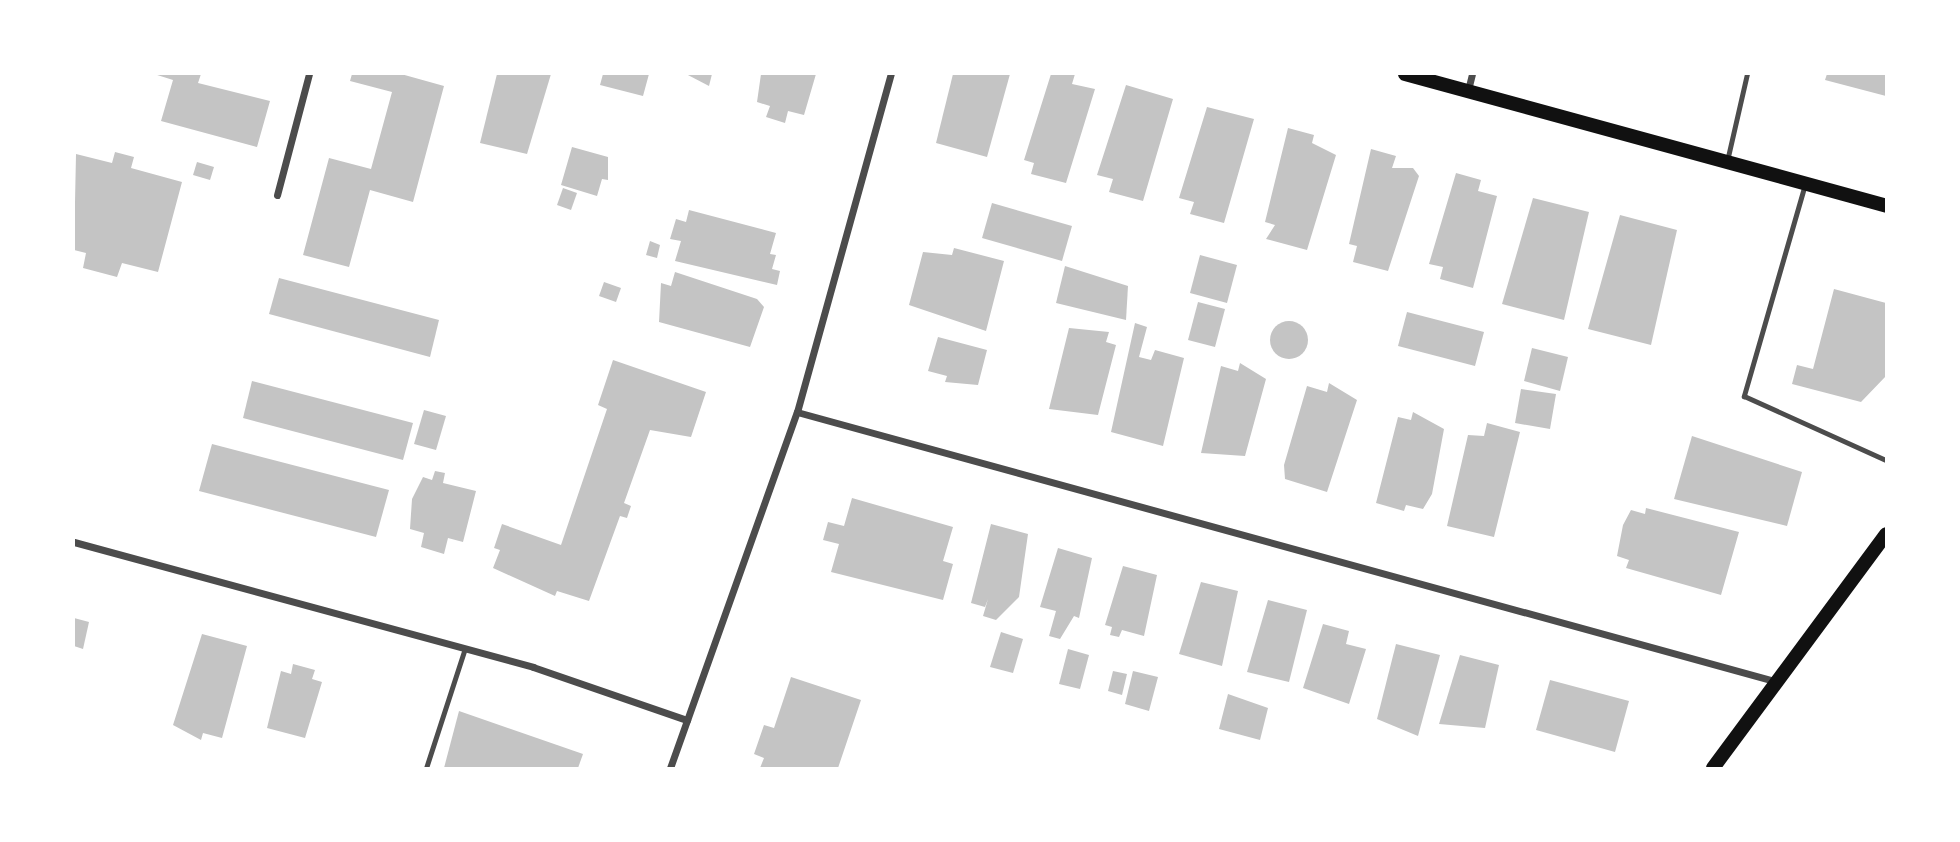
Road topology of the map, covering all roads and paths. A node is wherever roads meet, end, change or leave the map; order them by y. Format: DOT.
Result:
graph roads {
  1 [pos="309,74"];
  2 [pos="891,74"];
  3 [pos="1405,74"];
  4 [pos="1472,74"];
  5 [pos="1747,74"];
  6 [pos="1468,90"];
  7 [pos="1727,162"];
  8 [pos="1805,184"];
  9 [pos="277,195"];
  10 [pos="1886,206"];
  11 [pos="797,412"];
  12 [pos="1886,460"];
  13 [pos="1886,534"];
  14 [pos="74,541"];
  15 [pos="465,648"];
  16 [pos="1779,682"];
  17 [pos="687,720"];
  18 [pos="426,768"];
  19 [pos="670,768"];
  20 [pos="1713,768"];
  1 -- 9 [label="street"];
  2 -- 11 [label="street"];
  3 -- 6 [label="main road"];
  4 -- 6 [label="street"];
  5 -- 7 [label="lane"];
  6 -- 7 [label="main road"];
  7 -- 8 [label="main road"];
  8 -- 10 [label="main road"];
  8 -- 12 [label="lane"];
  11 -- 16 [label="street"];
  11 -- 17 [label="street"];
  13 -- 16 [label="main road"];
  14 -- 15 [label="street"];
  15 -- 17 [label="street"];
  15 -- 18 [label="lane"];
  16 -- 20 [label="main road"];
  17 -- 19 [label="street"];
}
